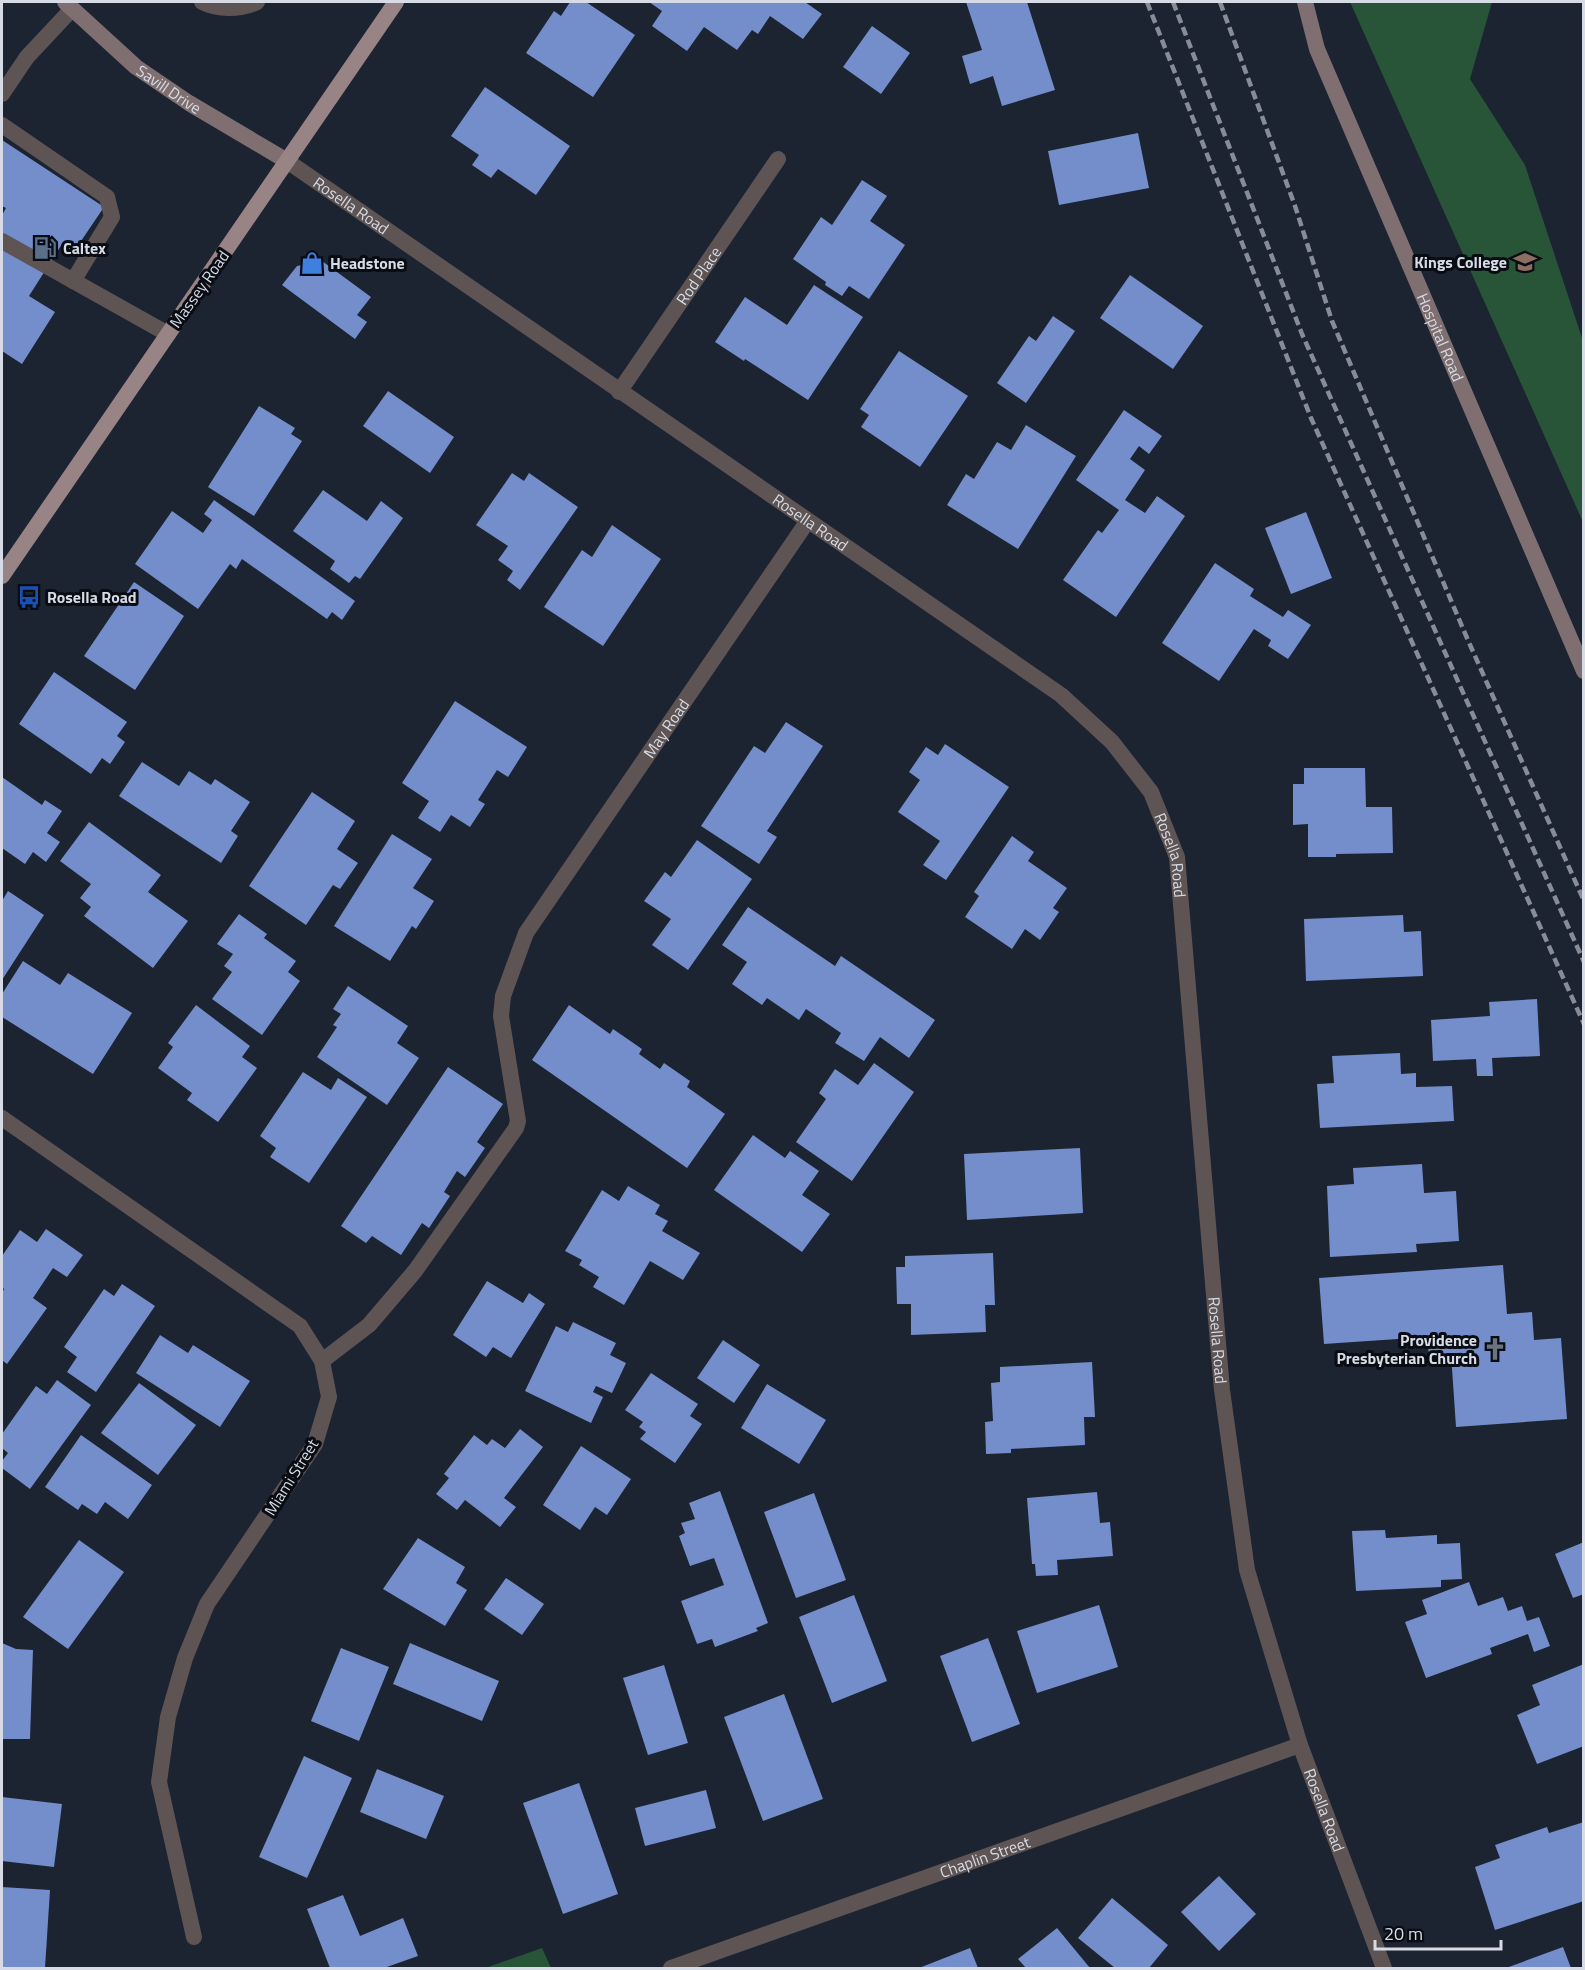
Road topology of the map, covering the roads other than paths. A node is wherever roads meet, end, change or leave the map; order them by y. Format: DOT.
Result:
graph roads {
  1 [pos="202,2"];
  2 [pos="257,2"];
  3 [pos="396,2"];
  4 [pos="1305,2"];
  5 [pos="68,5"];
  6 [pos="2,94"];
  7 [pos="2,125"];
  8 [pos="778,159"];
  9 [pos="287,161"];
  10 [pos="2,241"];
  11 [pos="73,281"];
  12 [pos="168,334"];
  13 [pos="619,392"];
  14 [pos="807,522"];
  15 [pos="2,576"];
  16 [pos="1568,634"];
  17 [pos="1584,643"];
  18 [pos="1584,671"];
  19 [pos="2,1118"];
  20 [pos="322,1360"];
  21 [pos="1300,1745"];
  22 [pos="194,1937"];
  23 [pos="671,1968"];
  24 [pos="1384,1968"];
  1 -- 2 [label="street"];
  3 -- 9 [label="main road, Massey Road"];
  4 -- 16 [label="main road, Hospital Road"];
  5 -- 6 [label="street"];
  5 -- 9 [label="main road, Savill Drive"];
  7 -- 11 [label="street"];
  8 -- 13 [label="street, Rod Place"];
  9 -- 12 [label="main road, Massey Road"];
  9 -- 13 [label="street, Rosella Road"];
  10 -- 11 [label="street"];
  11 -- 12 [label="street"];
  12 -- 15 [label="main road, Massey Road"];
  13 -- 14 [label="street, Rosella Road"];
  14 -- 20 [label="street, May Road"];
  14 -- 21 [label="street, Rosella Road"];
  16 -- 17 [label="street"];
  16 -- 18 [label="main road, Hospital Road"];
  19 -- 20 [label="street, Miami Street"];
  20 -- 22 [label="street, Miami Street"];
  21 -- 23 [label="street, Chaplin Street"];
  21 -- 24 [label="street, Rosella Road"];
}
